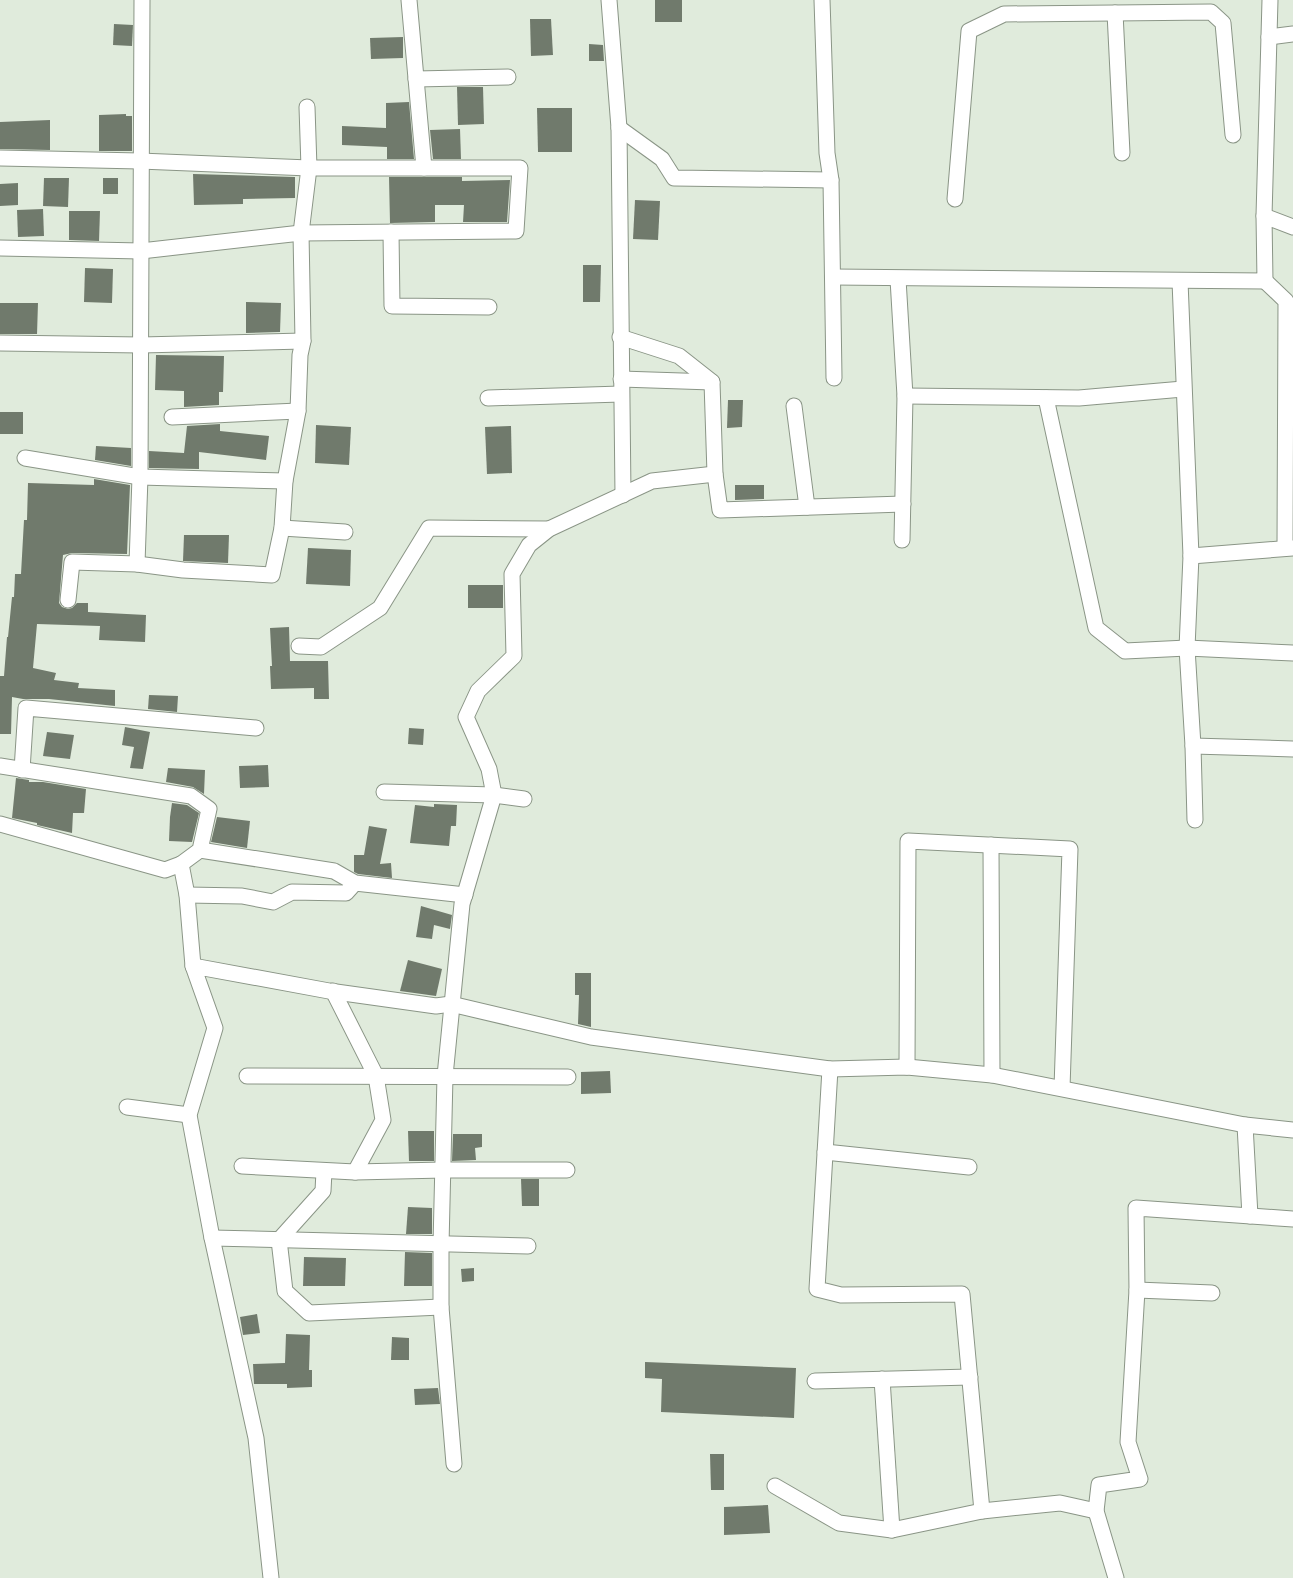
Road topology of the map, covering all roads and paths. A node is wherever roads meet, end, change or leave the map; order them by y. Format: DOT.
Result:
graph roads {
  1 [pos="142,0"];
  2 [pos="409,0"];
  3 [pos="609,0"];
  4 [pos="822,0"];
  5 [pos="1270,0"];
  6 [pos="1004,7"];
  7 [pos="1115,13"];
  8 [pos="1293,34"];
  9 [pos="1269,37"];
  10 [pos="508,77"];
  11 [pos="416,78"];
  12 [pos="307,107"];
  13 [pos="618,128"];
  14 [pos="1233,135"];
  15 [pos="1122,152"];
  16 [pos="0,158"];
  17 [pos="140,161"];
  18 [pos="309,168"];
  19 [pos="424,168"];
  20 [pos="831,180"];
  21 [pos="955,199"];
  22 [pos="1264,216"];
  23 [pos="1293,227"];
  24 [pos="391,232"];
  25 [pos="302,233"];
  26 [pos="0,248"];
  27 [pos="141,251"];
  28 [pos="833,277"];
  29 [pos="898,279"];
  30 [pos="1180,281"];
  31 [pos="1265,281"];
  32 [pos="489,307"];
  33 [pos="620,337"];
  34 [pos="303,341"];
  35 [pos="0,343"];
  36 [pos="141,345"];
  37 [pos="834,378"];
  38 [pos="712,382"];
  39 [pos="621,386"];
  40 [pos="1183,389"];
  41 [pos="905,396"];
  42 [pos="488,398"];
  43 [pos="1046,398"];
  44 [pos="1290,403"];
  45 [pos="794,406"];
  46 [pos="298,411"];
  47 [pos="172,417"];
  48 [pos="26,458"];
  49 [pos="715,474"];
  50 [pos="140,477"];
  51 [pos="285,482"];
  52 [pos="623,495"];
  53 [pos="903,504"];
  54 [pos="807,507"];
  55 [pos="282,528"];
  56 [pos="549,529"];
  57 [pos="345,532"];
  58 [pos="902,540"];
  59 [pos="1289,548"];
  60 [pos="1191,556"];
  61 [pos="137,564"];
  62 [pos="68,600"];
  63 [pos="299,646"];
  64 [pos="1187,648"];
  65 [pos="1293,653"];
  66 [pos="256,728"];
  67 [pos="1193,746"];
  68 [pos="1293,750"];
  69 [pos="0,766"];
  70 [pos="22,770"];
  71 [pos="384,792"];
  72 [pos="494,795"];
  73 [pos="524,799"];
  74 [pos="1196,820"];
  75 [pos="0,824"];
  76 [pos="991,845"];
  77 [pos="200,850"];
  78 [pos="181,864"];
  79 [pos="354,882"];
  80 [pos="187,895"];
  81 [pos="465,895"];
  82 [pos="193,966"];
  83 [pos="334,991"];
  84 [pos="451,1004"];
  85 [pos="907,1067"];
  86 [pos="830,1069"];
  87 [pos="992,1075"];
  88 [pos="247,1076"];
  89 [pos="376,1076"];
  90 [pos="445,1076"];
  91 [pos="568,1077"];
  92 [pos="1062,1088"];
  93 [pos="127,1107"];
  94 [pos="189,1115"];
  95 [pos="1245,1125"];
  96 [pos="1293,1130"];
  97 [pos="825,1152"];
  98 [pos="242,1166"];
  99 [pos="969,1167"];
  100 [pos="444,1170"];
  101 [pos="567,1170"];
  102 [pos="324,1171"];
  103 [pos="355,1172"];
  104 [pos="1250,1216"];
  105 [pos="1293,1220"];
  106 [pos="212,1238"];
  107 [pos="279,1240"];
  108 [pos="441,1245"];
  109 [pos="528,1246"];
  110 [pos="1137,1290"];
  111 [pos="1212,1293"];
  112 [pos="441,1307"];
  113 [pos="970,1377"];
  114 [pos="882,1379"];
  115 [pos="815,1381"];
  116 [pos="454,1464"];
  117 [pos="775,1486"];
  118 [pos="982,1511"];
  119 [pos="1096,1511"];
  120 [pos="892,1530"];
  121 [pos="271,1578"];
  122 [pos="1116,1578"];
  1 -- 17 [label="street"];
  2 -- 11 [label="street"];
  3 -- 13 [label="street"];
  4 -- 20 [label="street"];
  5 -- 9 [label="street"];
  6 -- 7 [label="street"];
  6 -- 21 [label="street"];
  7 -- 14 [label="street"];
  7 -- 15 [label="street"];
  8 -- 9 [label="street"];
  9 -- 22 [label="street"];
  10 -- 11 [label="street"];
  11 -- 19 [label="street"];
  12 -- 18 [label="street"];
  13 -- 20 [label="street"];
  13 -- 33 [label="street"];
  16 -- 17 [label="street"];
  17 -- 18 [label="street"];
  17 -- 27 [label="street"];
  18 -- 19 [label="street"];
  18 -- 25 [label="street"];
  19 -- 24 [label="street"];
  20 -- 28 [label="street"];
  22 -- 23 [label="street"];
  22 -- 31 [label="street"];
  24 -- 25 [label="street"];
  24 -- 32 [label="street"];
  25 -- 27 [label="street"];
  25 -- 34 [label="street"];
  26 -- 27 [label="street"];
  27 -- 36 [label="street"];
  28 -- 29 [label="street"];
  28 -- 37 [label="street"];
  29 -- 30 [label="street"];
  29 -- 41 [label="street"];
  30 -- 31 [label="street"];
  30 -- 40 [label="street"];
  31 -- 44 [label="street"];
  33 -- 38 [label="street"];
  33 -- 39 [label="street"];
  34 -- 36 [label="street"];
  34 -- 46 [label="street"];
  35 -- 36 [label="street"];
  36 -- 50 [label="street"];
  38 -- 39 [label="street"];
  38 -- 49 [label="street"];
  39 -- 42 [label="street"];
  39 -- 52 [label="street"];
  40 -- 43 [label="street"];
  40 -- 60 [label="street"];
  41 -- 43 [label="street"];
  41 -- 53 [label="street"];
  43 -- 64 [label="street"];
  44 -- 59 [label="street"];
  45 -- 54 [label="street"];
  46 -- 47 [label="street"];
  46 -- 51 [label="street"];
  48 -- 50 [label="street"];
  49 -- 52 [label="street"];
  49 -- 54 [label="street"];
  50 -- 51 [label="street"];
  50 -- 61 [label="street"];
  51 -- 55 [label="street"];
  52 -- 56 [label="street"];
  53 -- 54 [label="street"];
  53 -- 58 [label="street"];
  55 -- 57 [label="street"];
  55 -- 61 [label="street"];
  56 -- 63 [label="street"];
  56 -- 72 [label="street"];
  59 -- 60 [label="street"];
  60 -- 64 [label="street"];
  61 -- 62 [label="street"];
  64 -- 65 [label="street"];
  64 -- 67 [label="street"];
  66 -- 70 [label="street"];
  67 -- 68 [label="street"];
  67 -- 74 [label="street"];
  69 -- 70 [label="street"];
  70 -- 77 [label="street"];
  71 -- 72 [label="street"];
  72 -- 73 [label="street"];
  72 -- 81 [label="street"];
  75 -- 78 [label="street"];
  76 -- 85 [label="street"];
  76 -- 87 [label="street"];
  76 -- 92 [label="street"];
  77 -- 78 [label="street"];
  77 -- 79 [label="street"];
  78 -- 80 [label="street"];
  79 -- 80 [label="street"];
  79 -- 81 [label="street"];
  80 -- 82 [label="street"];
  81 -- 84 [label="street"];
  82 -- 83 [label="street"];
  82 -- 94 [label="street"];
  83 -- 84 [label="street"];
  83 -- 89 [label="street"];
  84 -- 86 [label="street"];
  84 -- 90 [label="street"];
  85 -- 86 [label="street"];
  85 -- 87 [label="street"];
  86 -- 97 [label="street"];
  87 -- 92 [label="street"];
  88 -- 89 [label="street"];
  89 -- 90 [label="street"];
  89 -- 103 [label="street"];
  90 -- 91 [label="street"];
  90 -- 100 [label="street"];
  92 -- 95 [label="street"];
  93 -- 94 [label="street"];
  94 -- 106 [label="street"];
  95 -- 96 [label="street"];
  95 -- 104 [label="street"];
  97 -- 99 [label="street"];
  97 -- 113 [label="street"];
  98 -- 102 [label="street"];
  100 -- 101 [label="street"];
  100 -- 103 [label="street"];
  100 -- 108 [label="street"];
  102 -- 103 [label="street"];
  102 -- 107 [label="street"];
  104 -- 105 [label="street"];
  104 -- 110 [label="street"];
  106 -- 107 [label="street"];
  106 -- 121 [label="street"];
  107 -- 108 [label="street"];
  107 -- 112 [label="street"];
  108 -- 109 [label="street"];
  108 -- 112 [label="street"];
  110 -- 111 [label="street"];
  110 -- 119 [label="street"];
  112 -- 116 [label="street"];
  113 -- 114 [label="street"];
  113 -- 118 [label="street"];
  114 -- 115 [label="street"];
  114 -- 120 [label="street"];
  117 -- 120 [label="street"];
  118 -- 119 [label="street"];
  118 -- 120 [label="street"];
  119 -- 122 [label="street"];
}
